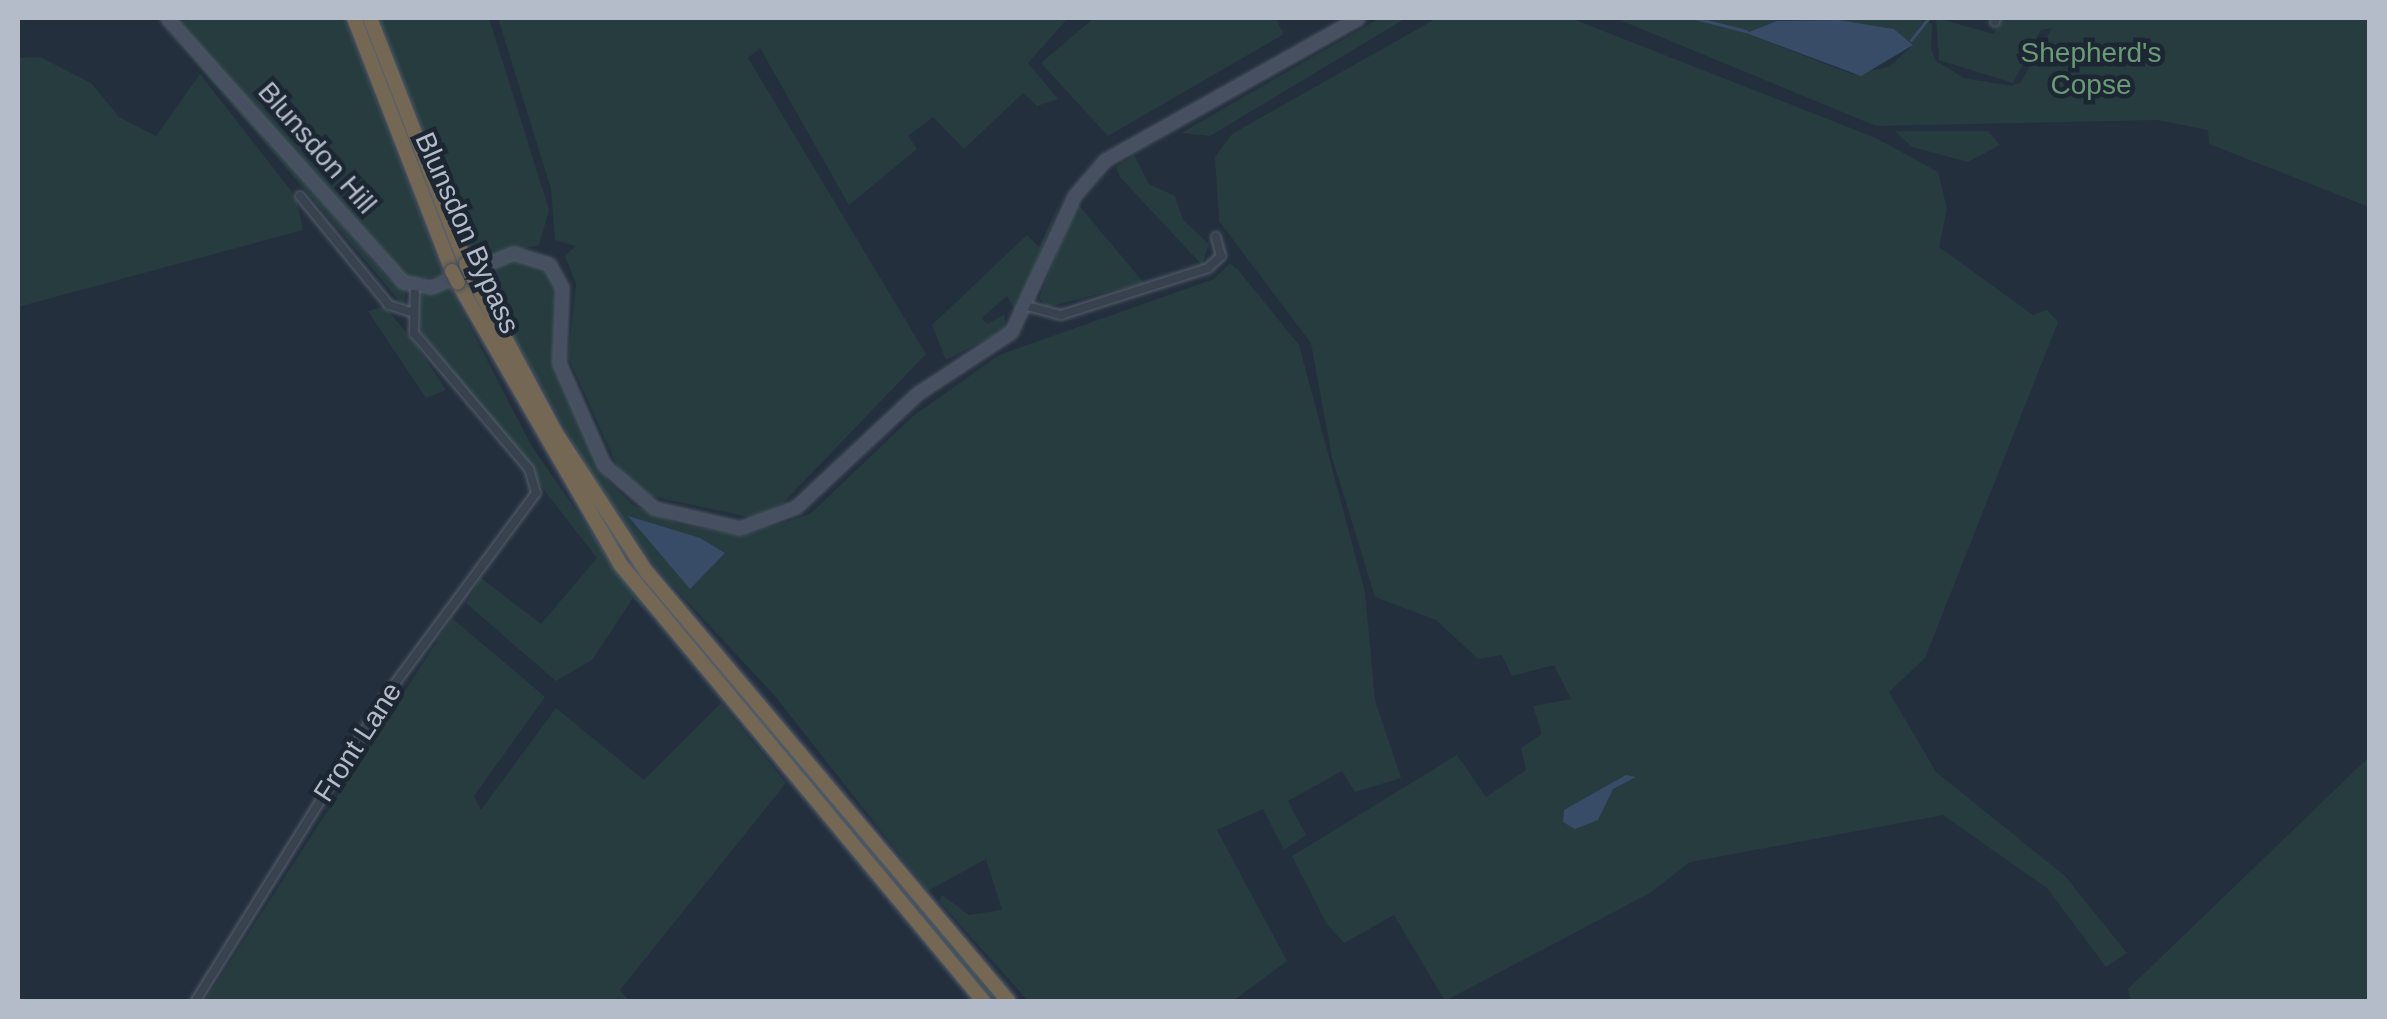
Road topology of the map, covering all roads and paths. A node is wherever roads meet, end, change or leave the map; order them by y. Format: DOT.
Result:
graph roads {
  1 [pos="167,18"];
  2 [pos="354,18"];
  3 [pos="370,18"];
  4 [pos="1358,18"];
  5 [pos="300,196"];
  6 [pos="1216,237"];
  7 [pos="462,274"];
  8 [pos="415,286"];
  9 [pos="1027,306"];
  10 [pos="410,312"];
  11 [pos="536,492"];
  12 [pos="195,1002"];
  13 [pos="984,1002"];
  14 [pos="1009,1002"];
  1 -- 8 [label="street, Blunsdon Hill"];
  2 -- 7 [label="highway, Blunsdon Bypass"];
  3 -- 7 [label="highway, Blunsdon Bypass"];
  4 -- 9 [label="street"];
  5 -- 10 [label="street, Blunsdon Hill"];
  6 -- 9 [label="street"];
  7 -- 13 [label="highway, Blunsdon Bypass"];
  7 -- 14 [label="highway, Blunsdon Bypass"];
  8 -- 9 [label="street"];
  8 -- 10 [label="street"];
  10 -- 11 [label="street, Blunsdon Hill"];
  11 -- 12 [label="street, Front Lane"];
}
